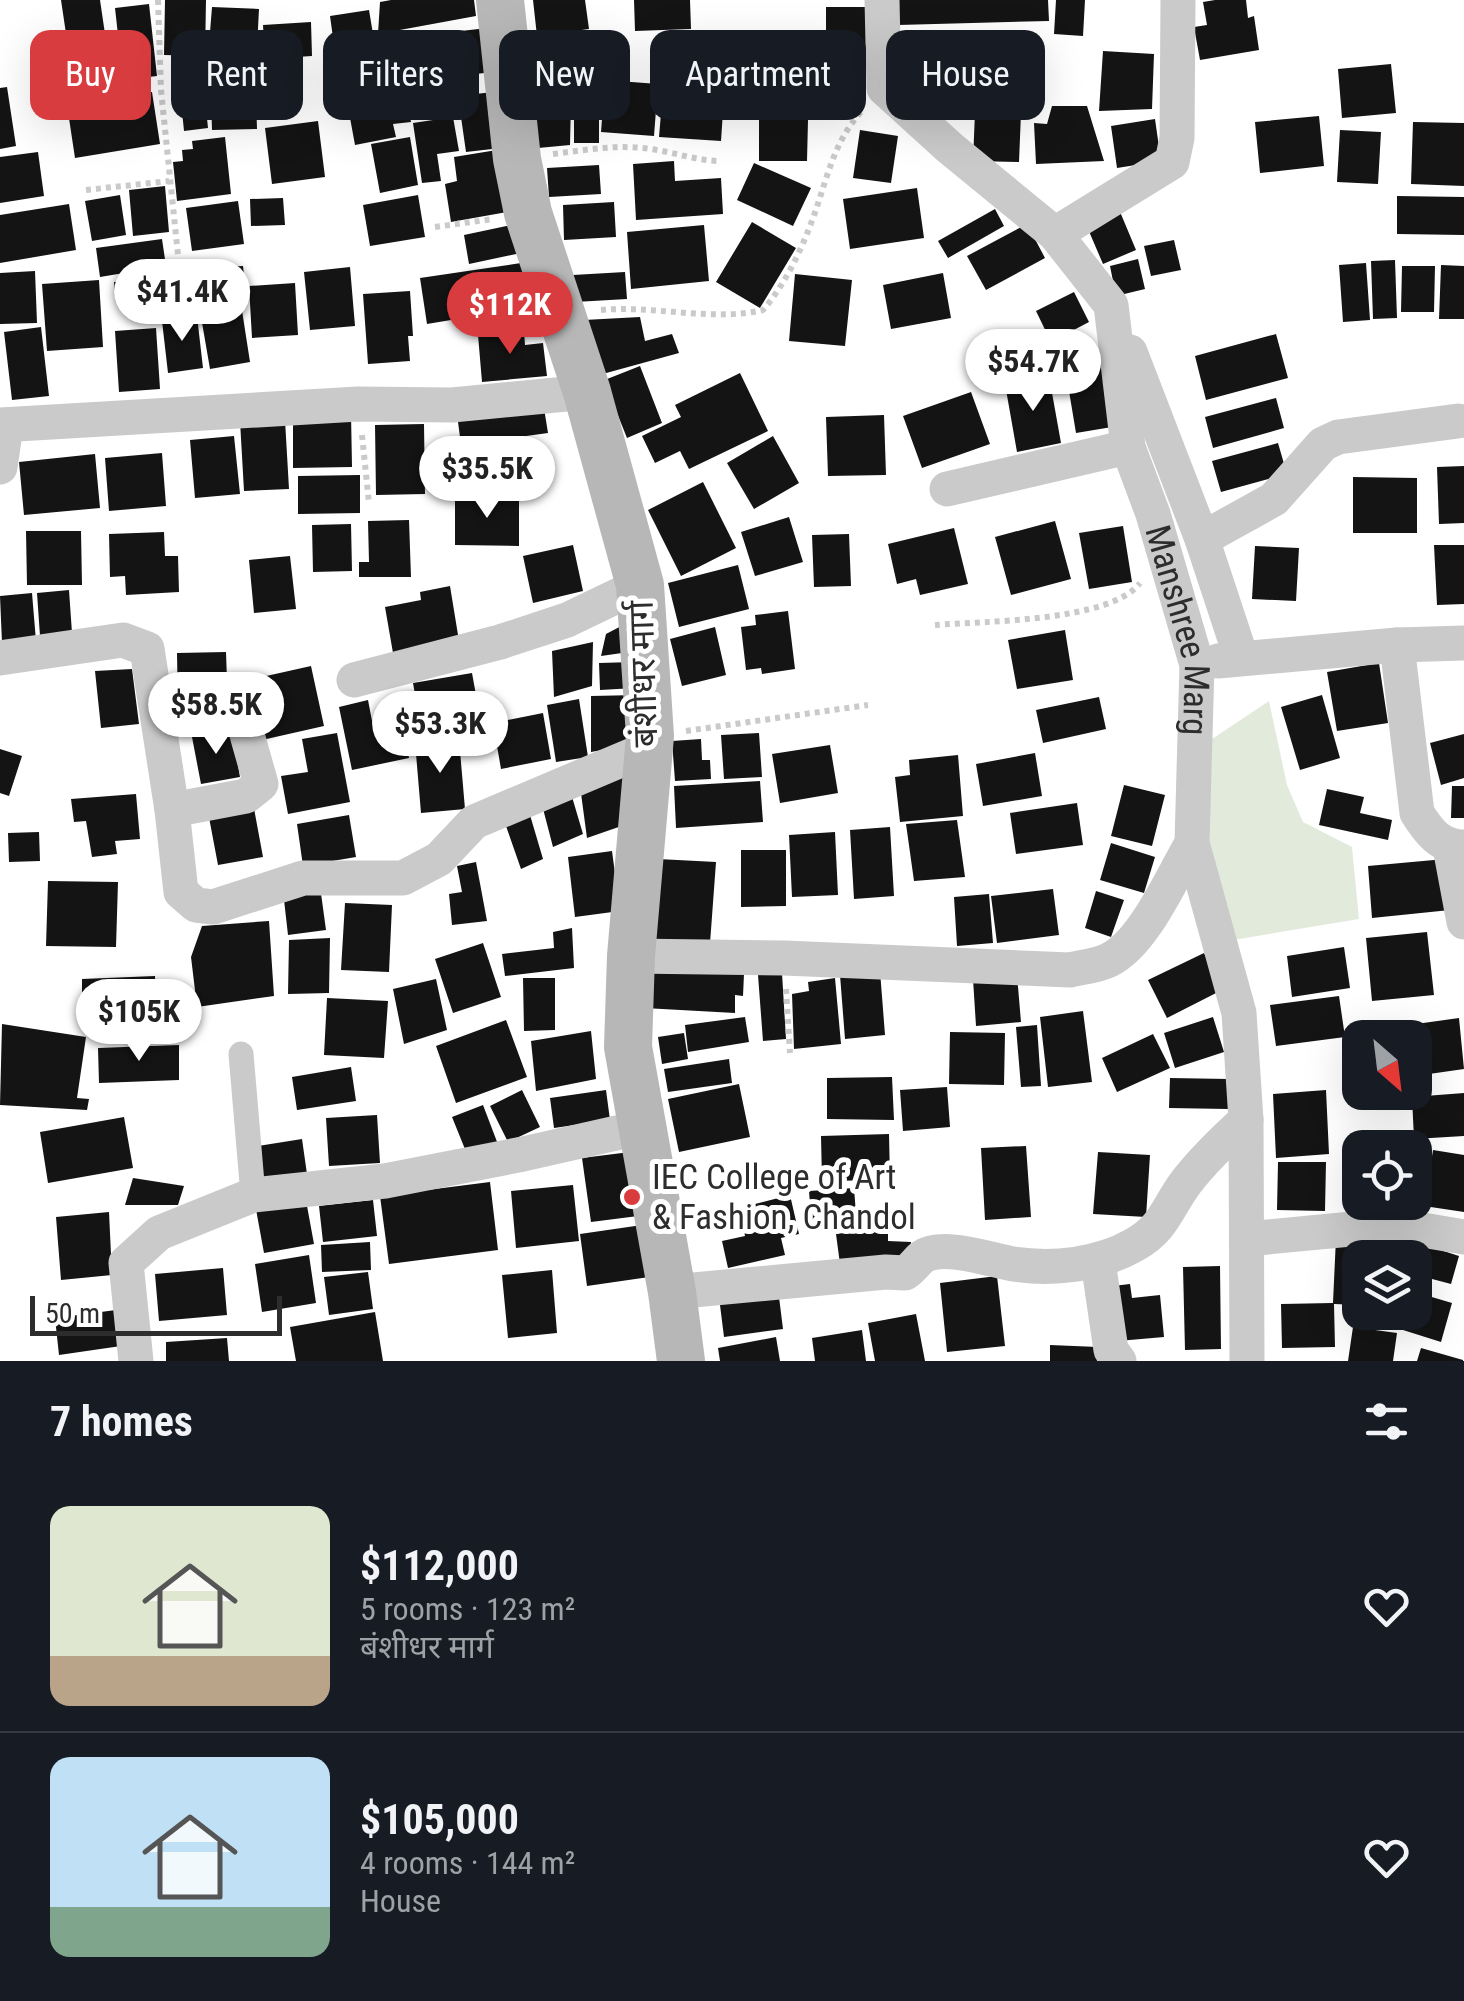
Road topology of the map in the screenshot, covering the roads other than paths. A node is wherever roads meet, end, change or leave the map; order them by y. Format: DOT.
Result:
graph roads {
  1 [pos="500,0"];
  2 [pos="882,0"];
  3 [pos="1178,0"];
  4 [pos="1055,234"];
  5 [pos="1112,305"];
  6 [pos="587,392"];
  7 [pos="1458,421"];
  8 [pos="3,425"];
  9 [pos="1128,447"];
  10 [pos="0,467"];
  11 [pos="948,489"];
  12 [pos="1202,540"];
  13 [pos="640,585"];
  14 [pos="1464,643"];
  15 [pos="1397,645"];
  16 [pos="1242,657"];
  17 [pos="0,658"];
  18 [pos="1197,665"];
  19 [pos="354,680"];
  20 [pos="246,731"];
  21 [pos="649,742"];
  22 [pos="172,810"];
  23 [pos="1192,843"];
  24 [pos="1457,847"];
  25 [pos="1464,922"];
  26 [pos="632,956"];
  27 [pos="241,1054"];
  28 [pos="1246,1120"];
  29 [pos="643,1126"];
  30 [pos="253,1196"];
  31 [pos="1464,1236"];
  32 [pos="1246,1239"];
  33 [pos="1098,1261"];
  34 [pos="672,1292"];
  35 [pos="136,1361"];
  36 [pos="681,1361"];
  37 [pos="1119,1361"];
  38 [pos="1248,1361"];
  1 -- 6 [label="main road, बंशीधर मार्ग"];
  2 -- 4 [label="street"];
  3 -- 4 [label="street"];
  4 -- 5 [label="street"];
  5 -- 9 [label="street, Manshree Marg"];
  5 -- 12 [label="street"];
  6 -- 8 [label="street"];
  6 -- 13 [label="main road, बंशीधर मार्ग"];
  7 -- 12 [label="street"];
  8 -- 10 [label="street"];
  9 -- 11 [label="street"];
  9 -- 18 [label="street, Manshree Marg"];
  12 -- 16 [label="street"];
  13 -- 19 [label="street"];
  13 -- 21 [label="main road, बंशीधर मार्ग"];
  14 -- 15 [label="street"];
  15 -- 16 [label="street"];
  15 -- 24 [label="street"];
  16 -- 18 [label="street"];
  17 -- 22 [label="street"];
  18 -- 23 [label="street, Manshree Marg"];
  20 -- 22 [label="street"];
  21 -- 22 [label="street"];
  21 -- 26 [label="main road, बंशीधर मार्ग"];
  23 -- 26 [label="street"];
  23 -- 28 [label="street, Manshree Marg"];
  24 -- 25 [label="street"];
  26 -- 29 [label="main road, बंशीधर मार्ग"];
  27 -- 30 [label="street"];
  28 -- 32 [label="street, Manshree Marg"];
  28 -- 33 [label="street"];
  29 -- 30 [label="street"];
  29 -- 34 [label="main road, बंशीधर मार्ग"];
  30 -- 35 [label="street"];
  31 -- 32 [label="street"];
  32 -- 38 [label="street, Manshree Marg"];
  33 -- 34 [label="street"];
  33 -- 37 [label="street"];
  34 -- 36 [label="main road, बंशीधर मार्ग"];
}
